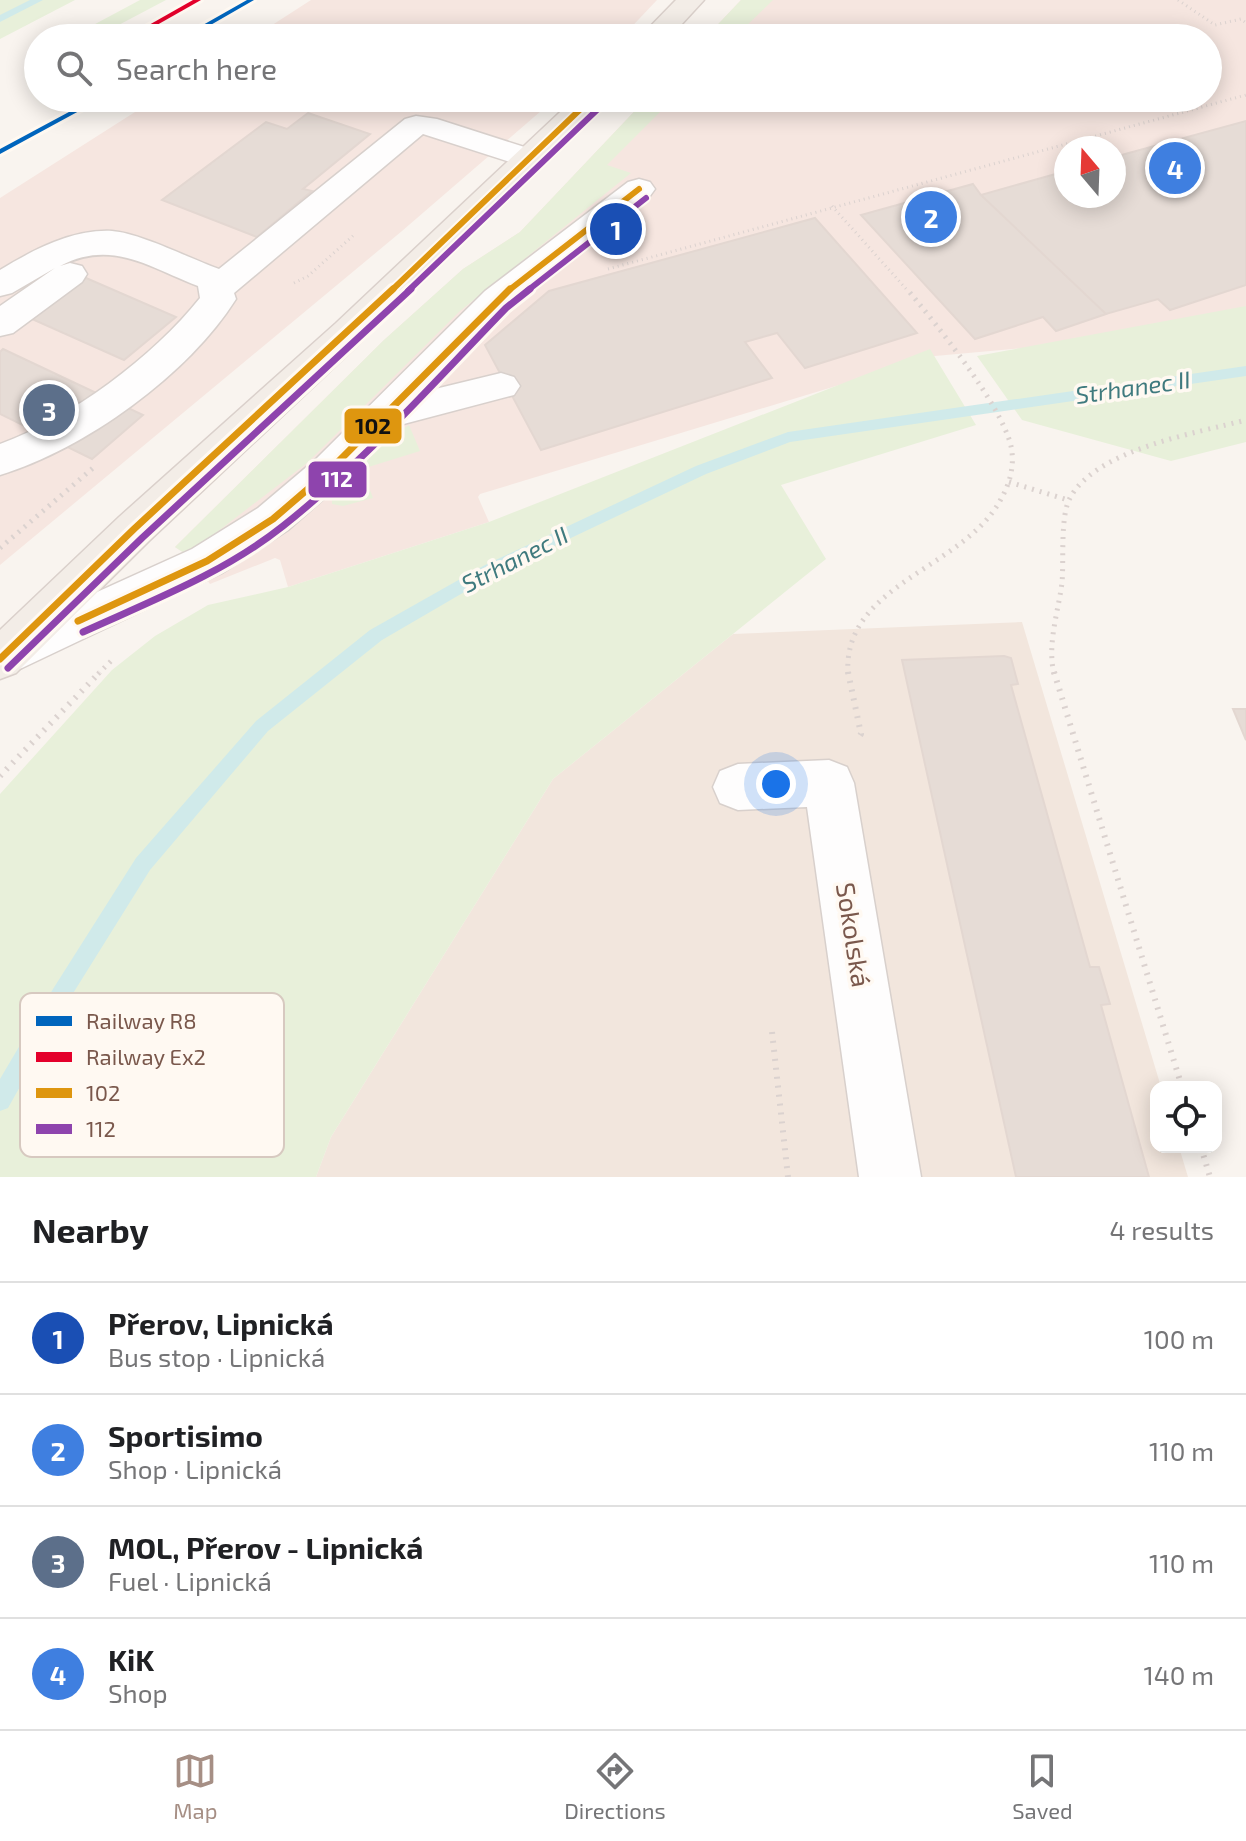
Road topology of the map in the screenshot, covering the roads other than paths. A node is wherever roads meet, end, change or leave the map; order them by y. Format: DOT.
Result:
graph roads {
  1 [pos="691,0"];
  2 [pos="667,24"];
  3 [pos="578,112"];
  4 [pos="529,159"];
  5 [pos="639,189"];
  6 [pos="115,242"];
  7 [pos="0,285"];
  8 [pos="217,289"];
  9 [pos="0,324"];
  10 [pos="501,386"];
  11 [pos="379,417"];
  12 [pos="0,460"];
  13 [pos="2,656"];
  14 [pos="738,787"];
  15 [pos="890,1177"];
  1 -- 2 [label="main road"];
  3 -- 4 [label="main road"];
  4 -- 8 [label="street"];
  4 -- 13 [label="main road"];
  5 -- 11 [label="street"];
  6 -- 7 [label="street"];
  6 -- 8 [label="street"];
  6 -- 9 [label="street"];
  8 -- 12 [label="street"];
  10 -- 11 [label="street"];
  11 -- 13 [label="street"];
  14 -- 15 [label="street, Sokolská"];
}
